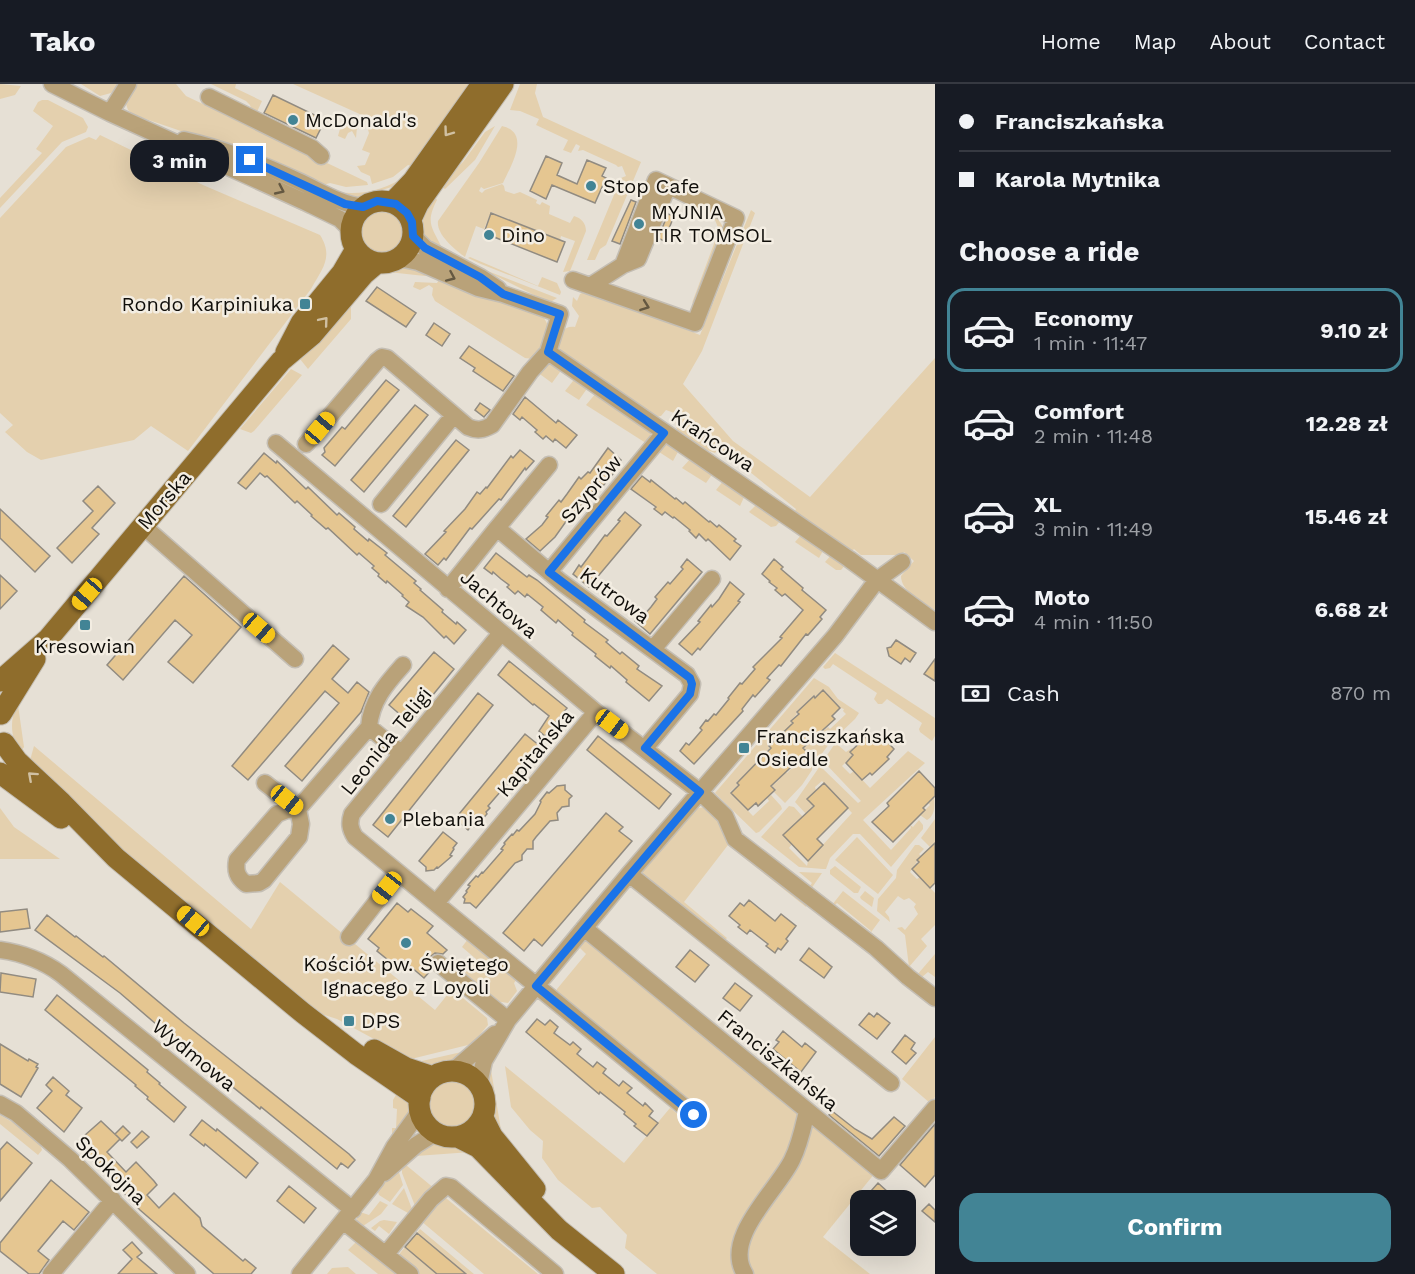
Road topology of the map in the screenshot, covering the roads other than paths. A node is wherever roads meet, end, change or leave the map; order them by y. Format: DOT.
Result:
graph roads {
  1 [pos="52,84"];
  2 [pos="128,84"];
  3 [pos="482,84"];
  4 [pos="503,84"];
  5 [pos="209,97"];
  6 [pos="110,113"];
  7 [pos="160,135"];
  8 [pos="321,156"];
  9 [pos="662,183"];
  10 [pos="393,202"];
  11 [pos="363,207"];
  12 [pos="412,228"];
  13 [pos="354,240"];
  14 [pos="399,258"];
  15 [pos="378,263"];
  16 [pos="608,275"];
  17 [pos="573,280"];
  18 [pos="590,286"];
  19 [pos="503,294"];
  20 [pos="548,352"];
  21 [pos="281,361"];
  22 [pos="454,415"];
  23 [pos="664,433"];
  24 [pos="276,443"];
  25 [pos="306,444"];
  26 [pos="549,465"];
  27 [pos="381,504"];
  28 [pos="142,525"];
  29 [pos="497,528"];
  30 [pos="902,561"];
  31 [pos="549,572"];
  32 [pos="712,579"];
  33 [pos="878,580"];
  34 [pos="448,589"];
  35 [pos="935,622"];
  36 [pos="501,633"];
  37 [pos="48,639"];
  38 [pos="653,649"];
  39 [pos="295,659"];
  40 [pos="403,665"];
  41 [pos="0,681"];
  42 [pos="596,712"];
  43 [pos="0,713"];
  44 [pos="369,727"];
  45 [pos="2,747"];
  46 [pos="645,748"];
  47 [pos="402,754"];
  48 [pos="0,772"];
  49 [pos="265,783"];
  50 [pos="700,792"];
  51 [pos="298,809"];
  52 [pos="103,847"];
  53 [pos="399,873"];
  54 [pos="629,874"];
  55 [pos="436,903"];
  56 [pos="584,928"];
  57 [pos="350,937"];
  58 [pos="0,951"];
  59 [pos="438,963"];
  60 [pos="536,986"];
  61 [pos="935,998"];
  62 [pos="504,1025"];
  63 [pos="326,1030"];
  64 [pos="443,1074"];
  65 [pos="891,1083"];
  66 [pos="479,1084"];
  67 [pos="0,1104"];
  68 [pos="420,1105"];
  69 [pos="935,1108"];
  70 [pos="807,1111"];
  71 [pos="694,1115"];
  72 [pos="483,1118"];
  73 [pos="435,1133"];
  74 [pos="458,1137"];
  75 [pos="376,1180"];
  76 [pos="113,1200"];
  77 [pos="348,1215"];
  78 [pos="585,1249"];
  79 [pos="386,1254"];
  80 [pos="51,1274"];
  81 [pos="188,1274"];
  82 [pos="300,1274"];
  83 [pos="410,1274"];
  84 [pos="555,1274"];
  85 [pos="615,1274"];
  86 [pos="745,1274"];
  1 -- 6 [label="street"];
  2 -- 6 [label="street"];
  3 -- 10 [label="main road, one-way"];
  4 -- 12 [label="main road"];
  5 -- 8 [label="street"];
  6 -- 7 [label="street"];
  7 -- 11 [label="street"];
  7 -- 13 [label="street, one-way"];
  9 -- 16 [label="street"];
  9 -- 16 [label="street"];
  18 -- 9 [label="street, one-way"];
  10 -- 11 [label="main road"];
  10 -- 12 [label="main road"];
  11 -- 13 [label="main road"];
  12 -- 14 [label="main road"];
  12 -- 19 [label="street"];
  13 -- 15 [label="main road"];
  13 -- 21 [label="main road, Morska"];
  14 -- 15 [label="main road"];
  14 -- 19 [label="street, one-way"];
  21 -- 15 [label="main road, Morska, one-way"];
  16 -- 18 [label="street"];
  17 -- 18 [label="street"];
  19 -- 20 [label="street"];
  20 -- 22 [label="street"];
  20 -- 23 [label="street, Krańcowa"];
  21 -- 28 [label="main road, Morska"];
  22 -- 25 [label="street"];
  22 -- 27 [label="street"];
  23 -- 31 [label="street, Szyprów"];
  23 -- 33 [label="street, Krańcowa"];
  24 -- 34 [label="street, Jachtowa"];
  26 -- 29 [label="street"];
  28 -- 37 [label="main road, Morska"];
  28 -- 39 [label="street"];
  29 -- 31 [label="street, Kutrowa"];
  29 -- 34 [label="street"];
  30 -- 33 [label="street"];
  31 -- 38 [label="street, Kutrowa"];
  32 -- 38 [label="street, Kutrowa"];
  33 -- 35 [label="street, Krańcowa"];
  33 -- 50 [label="street"];
  34 -- 36 [label="street, Jachtowa"];
  36 -- 42 [label="street, Jachtowa"];
  36 -- 47 [label="street, Leonida Teligi"];
  37 -- 41 [label="main road, Morska"];
  37 -- 43 [label="main road, Morska"];
  38 -- 46 [label="street, Kutrowa"];
  40 -- 44 [label="street"];
  42 -- 46 [label="street, Jachtowa"];
  42 -- 55 [label="street, Kapitańska"];
  43 -- 45 [label="main road"];
  44 -- 47 [label="street"];
  44 -- 51 [label="street"];
  52 -- 45 [label="main road, one-way"];
  46 -- 50 [label="street, Jachtowa"];
  47 -- 53 [label="street, Leonida Teligi"];
  48 -- 52 [label="main road"];
  49 -- 51 [label="street"];
  50 -- 54 [label="street"];
  50 -- 61 [label="street, Jachtowa"];
  51 -- 51 [label="street"];
  52 -- 63 [label="main road"];
  53 -- 55 [label="street, Leonida Teligi"];
  53 -- 57 [label="street"];
  54 -- 56 [label="street"];
  54 -- 65 [label="street"];
  55 -- 60 [label="street, Leonida Teligi"];
  56 -- 60 [label="street"];
  56 -- 70 [label="street, Franciszkańska"];
  58 -- 77 [label="street, Wydmowa"];
  59 -- 62 [label="street"];
  60 -- 62 [label="street"];
  60 -- 71 [label="street"];
  62 -- 64 [label="street"];
  62 -- 66 [label="street"];
  63 -- 64 [label="main road"];
  63 -- 68 [label="main road"];
  64 -- 66 [label="main road"];
  64 -- 68 [label="main road"];
  66 -- 72 [label="main road"];
  67 -- 76 [label="street, Spokojna"];
  68 -- 73 [label="main road"];
  68 -- 75 [label="street"];
  69 -- 70 [label="street, Franciszkańska"];
  70 -- 86 [label="street"];
  72 -- 74 [label="main road"];
  72 -- 78 [label="main road"];
  73 -- 74 [label="main road"];
  73 -- 75 [label="street"];
  74 -- 78 [label="main road"];
  75 -- 77 [label="street"];
  76 -- 80 [label="street"];
  76 -- 81 [label="street, Spokojna"];
  77 -- 79 [label="street, Wydmowa"];
  77 -- 82 [label="street"];
  78 -- 85 [label="main road"];
  79 -- 83 [label="street, Wydmowa"];
  79 -- 84 [label="street"];
}
